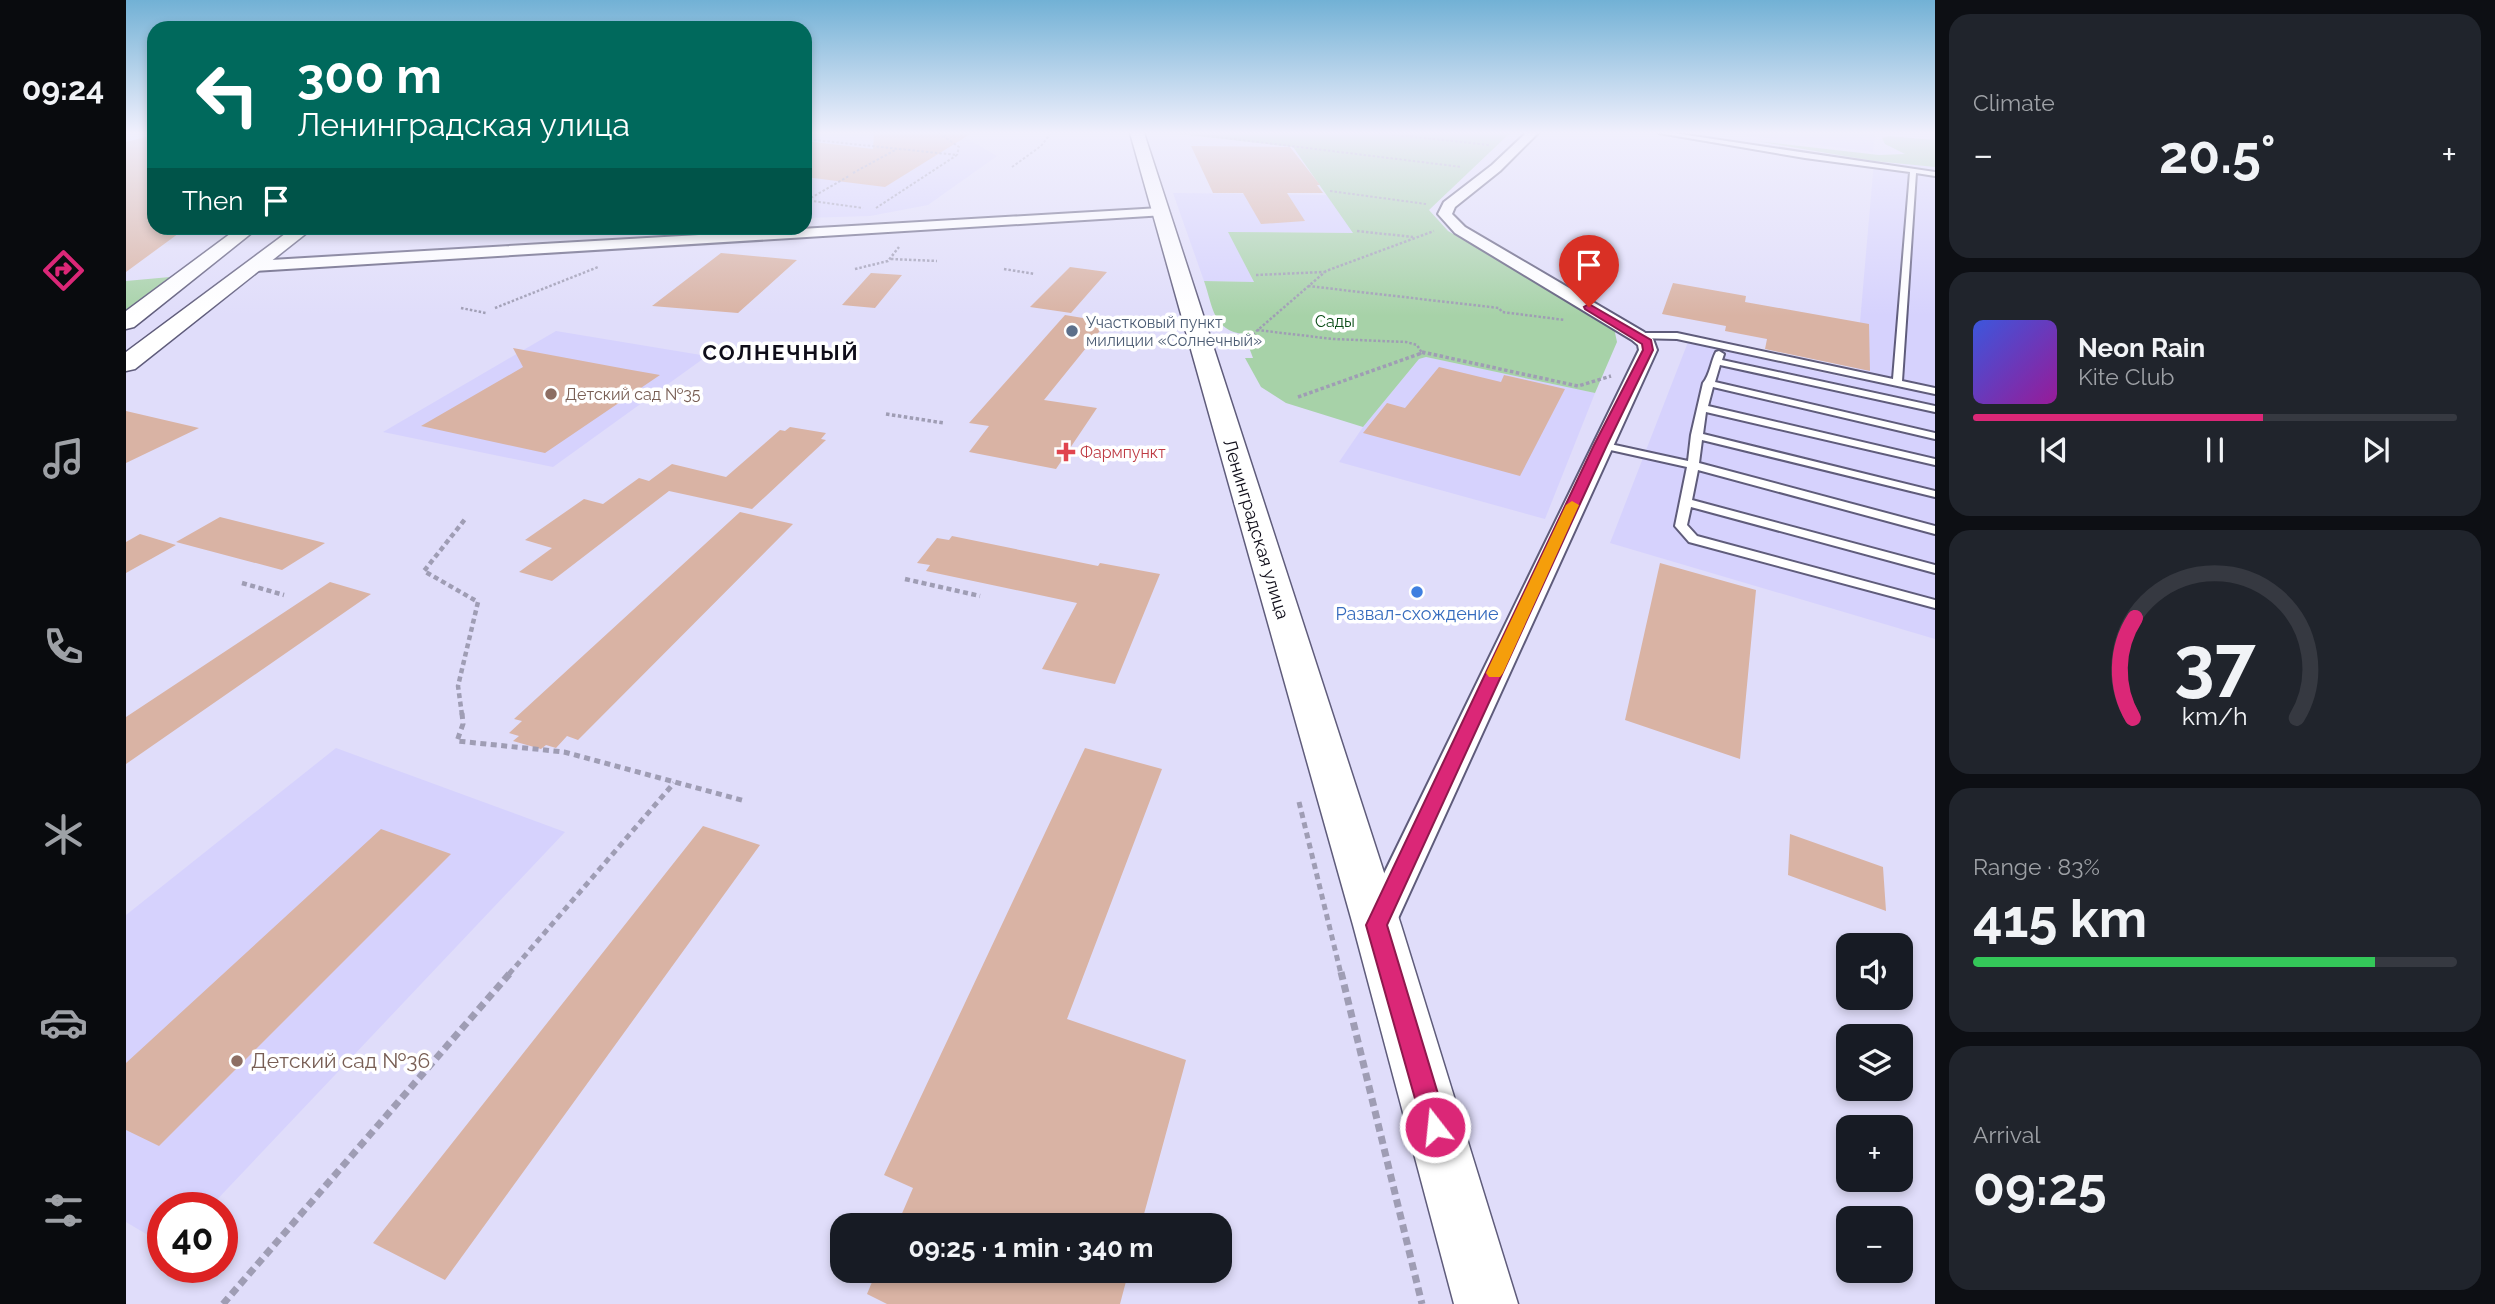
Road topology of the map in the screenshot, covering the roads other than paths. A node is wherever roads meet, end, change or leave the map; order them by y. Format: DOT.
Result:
graph roads {
  1 [pos="1155,194"];
  2 [pos="1471,194"];
  3 [pos="1911,194"];
  4 [pos="1160,212"];
  5 [pos="812,234"];
  6 [pos="240,235"];
  7 [pos="295,235"];
  8 [pos="793,235"];
  9 [pos="253,266"];
  10 [pos="126,322"];
  11 [pos="1638,336"];
  12 [pos="1724,345"];
  13 [pos="1715,360"];
  14 [pos="126,364"];
  15 [pos="1708,383"];
  16 [pos="1897,383"];
  17 [pos="1935,391"];
  18 [pos="1702,408"];
  19 [pos="1935,409"];
  20 [pos="1696,435"];
  21 [pos="1935,436"];
  22 [pos="1601,445"];
  23 [pos="1935,462"];
  24 [pos="1693,465"];
  25 [pos="1935,494"];
  26 [pos="1686,502"];
  27 [pos="1935,530"];
  28 [pos="1935,569"];
  29 [pos="1935,604"];
  30 [pos="1377,925"];
  31 [pos="1486,1304"];
  1 -- 4 [label="street, Ленинградская улица"];
  2 -- 11 [label="street"];
  3 -- 16 [label="lane"];
  4 -- 5 [label="street"];
  4 -- 30 [label="street, Ленинградская улица"];
  6 -- 10 [label="street"];
  7 -- 9 [label="street"];
  8 -- 9 [label="street"];
  9 -- 14 [label="street"];
  11 -- 12 [label="lane"];
  11 -- 22 [label="street"];
  12 -- 13 [label="lane"];
  12 -- 16 [label="lane"];
  13 -- 15 [label="lane"];
  13 -- 19 [label="lane"];
  15 -- 18 [label="lane"];
  15 -- 21 [label="lane"];
  16 -- 17 [label="lane"];
  18 -- 20 [label="lane"];
  18 -- 23 [label="lane"];
  20 -- 24 [label="lane"];
  20 -- 25 [label="lane"];
  22 -- 24 [label="lane"];
  22 -- 30 [label="street"];
  24 -- 26 [label="lane"];
  24 -- 27 [label="lane"];
  26 -- 28 [label="lane"];
  26 -- 29 [label="lane"];
  30 -- 31 [label="street, Ленинградская улица"];
}
